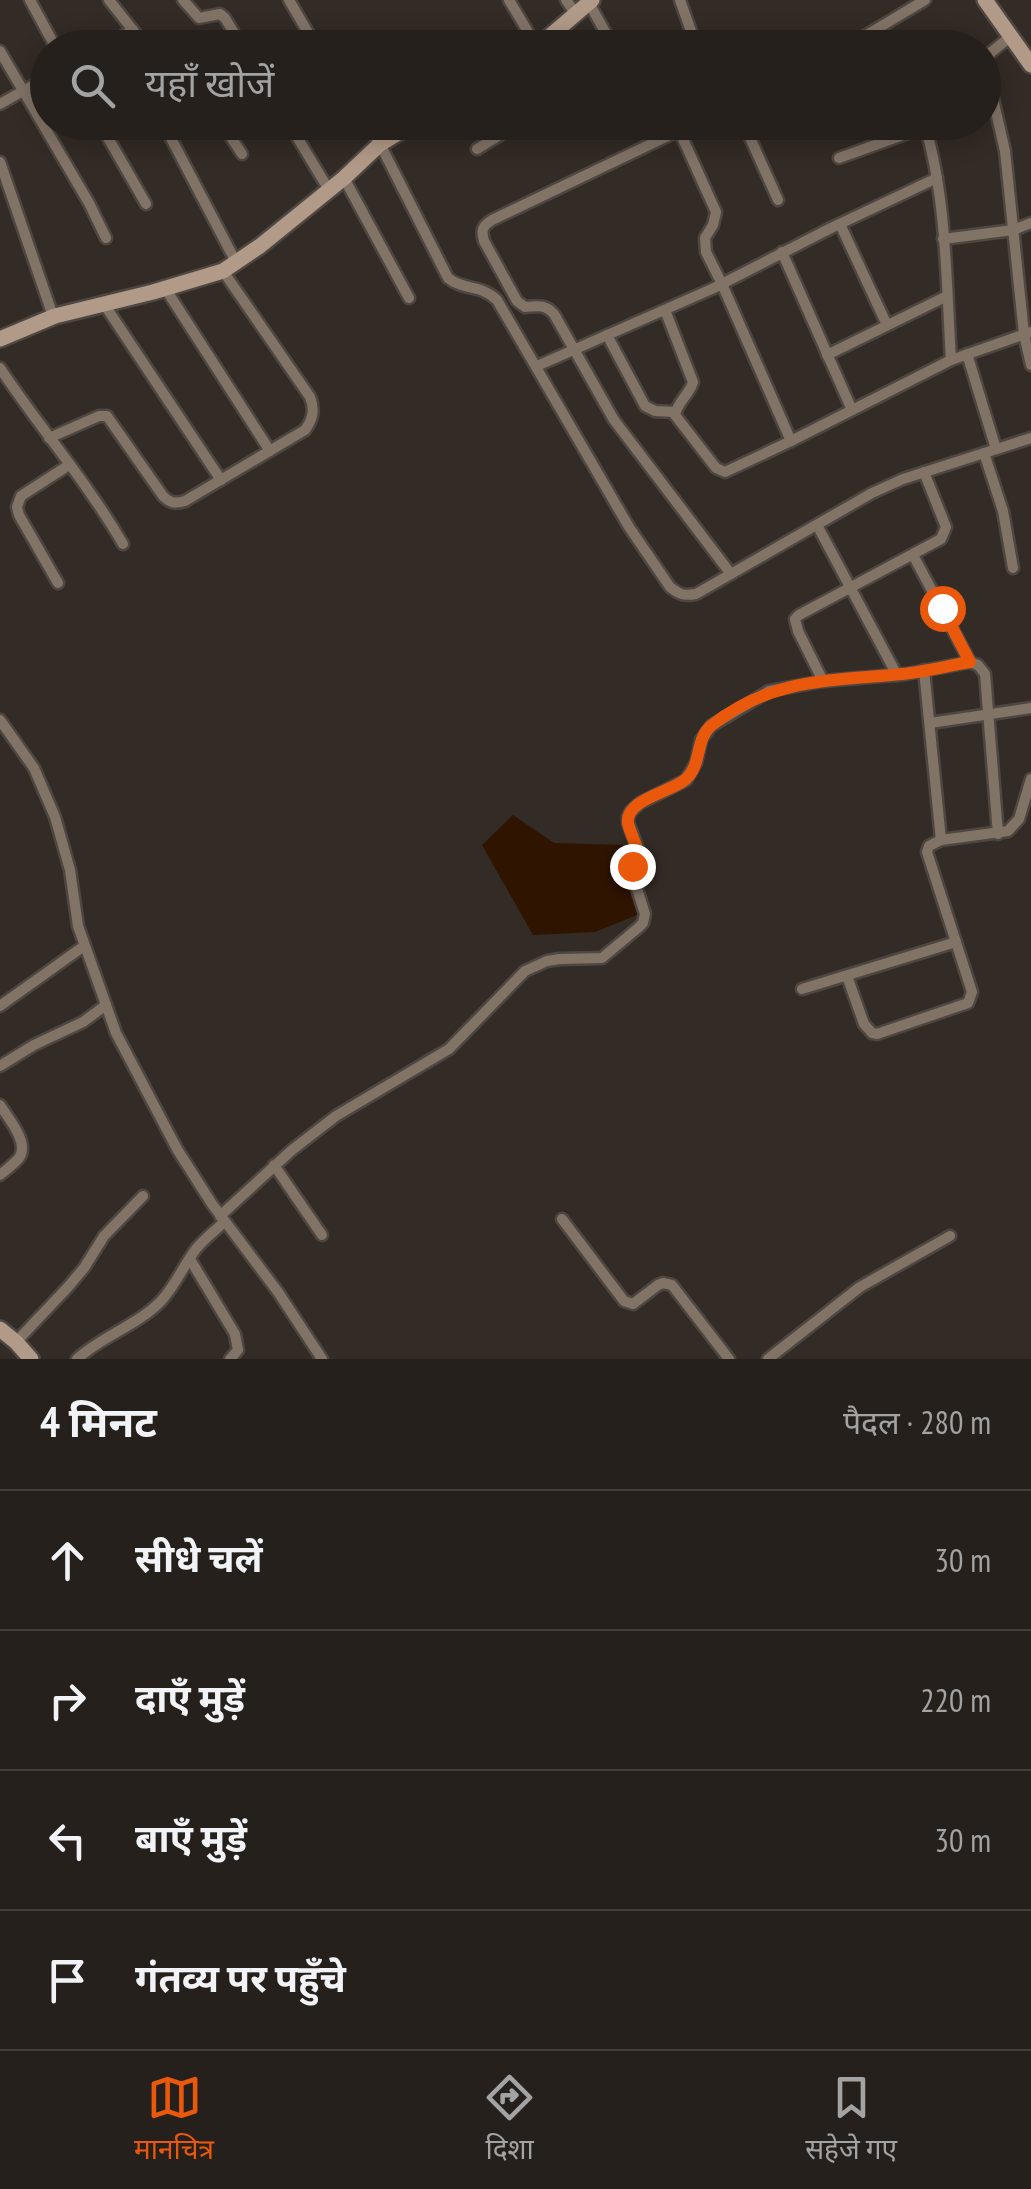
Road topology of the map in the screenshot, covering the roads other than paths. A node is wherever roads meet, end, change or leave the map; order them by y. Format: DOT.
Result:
graph roads {
  1 [pos="30,0"];
  2 [pos="109,0"];
  3 [pos="183,0"];
  4 [pos="289,0"];
  5 [pos="509,0"];
  6 [pos="566,0"];
  7 [pos="680,0"];
  8 [pos="925,0"];
  9 [pos="987,1"];
  10 [pos="585,6"];
  11 [pos="46,30"];
  12 [pos="132,30"];
  13 [pos="233,30"];
  14 [pos="306,30"];
  15 [pos="527,30"];
  16 [pos="557,30"];
  17 [pos="602,30"];
  18 [pos="691,30"];
  19 [pos="875,30"];
  20 [pos="1010,36"];
  21 [pos="1001,44"];
  22 [pos="0,51"];
  23 [pos="1030,61"];
  24 [pos="30,86"];
  25 [pos="23,90"];
  26 [pos="30,102"];
  27 [pos="0,104"];
  28 [pos="1001,133"];
  29 [pos="52,140"];
  30 [pos="109,140"];
  31 [pos="171,140"];
  32 [pos="233,140"];
  33 [pos="299,140"];
  34 [pos="377,140"];
  35 [pos="387,140"];
  36 [pos="492,140"];
  37 [pos="658,140"];
  38 [pos="683,140"];
  39 [pos="751,140"];
  40 [pos="885,140"];
  41 [pos="929,140"];
  42 [pos="380,144"];
  43 [pos="477,149"];
  44 [pos="242,154"];
  45 [pos="839,158"];
  46 [pos="0,162"];
  47 [pos="344,178"];
  48 [pos="938,178"];
  49 [pos="328,190"];
  50 [pos="778,200"];
  51 [pos="146,204"];
  52 [pos="1031,223"];
  53 [pos="840,224"];
  54 [pos="1013,230"];
  55 [pos="106,238"];
  56 [pos="943,240"];
  57 [pos="782,252"];
  58 [pos="230,268"];
  59 [pos="722,284"];
  60 [pos="165,288"];
  61 [pos="946,296"];
  62 [pos="409,298"];
  63 [pos="104,304"];
  64 [pos="666,310"];
  65 [pos="54,316"];
  66 [pos="887,325"];
  67 [pos="1027,333"];
  68 [pos="607,335"];
  69 [pos="0,339"];
  70 [pos="573,350"];
  71 [pos="966,354"];
  72 [pos="827,355"];
  73 [pos="951,360"];
  74 [pos="1031,365"];
  75 [pos="537,366"];
  76 [pos="0,368"];
  77 [pos="852,410"];
  78 [pos="675,412"];
  79 [pos="49,438"];
  80 [pos="1031,438"];
  81 [pos="791,441"];
  82 [pos="270,451"];
  83 [pos="990,451"];
  84 [pos="69,465"];
  85 [pos="924,472"];
  86 [pos="221,480"];
  87 [pos="817,524"];
  88 [pos="123,544"];
  89 [pos="913,554"];
  90 [pos="1013,568"];
  91 [pos="732,574"];
  92 [pos="58,584"];
  93 [pos="852,587"];
  94 [pos="970,662"];
  95 [pos="924,670"];
  96 [pos="897,674"];
  97 [pos="823,681"];
  98 [pos="1031,708"];
  99 [pos="987,714"];
  100 [pos="0,720"];
  101 [pos="930,723"];
  102 [pos="1030,787"];
  103 [pos="998,834"];
  104 [pos="941,840"];
  105 [pos="956,942"];
  106 [pos="84,946"];
  107 [pos="847,976"];
  108 [pos="802,990"];
  109 [pos="0,1006"];
  110 [pos="106,1006"];
  111 [pos="0,1066"];
  112 [pos="0,1105"];
  113 [pos="274,1165"];
  114 [pos="0,1175"];
  115 [pos="143,1196"];
  116 [pos="222,1219"];
  117 [pos="562,1219"];
  118 [pos="322,1235"];
  119 [pos="950,1236"];
  120 [pos="190,1259"];
  121 [pos="0,1329"];
  122 [pos="16,1342"];
  123 [pos="31,1359"];
  124 [pos="77,1359"];
  125 [pos="230,1359"];
  126 [pos="322,1359"];
  127 [pos="728,1359"];
  128 [pos="768,1359"];
  1 -- 11 [label="street"];
  2 -- 12 [label="street"];
  3 -- 13 [label="street"];
  4 -- 14 [label="street"];
  5 -- 15 [label="street"];
  6 -- 10 [label="street"];
  7 -- 18 [label="street"];
  8 -- 19 [label="street"];
  9 -- 20 [label="street"];
  10 -- 16 [label="street"];
  10 -- 17 [label="street"];
  20 -- 21 [label="street"];
  20 -- 23 [label="street"];
  22 -- 25 [label="street"];
  24 -- 25 [label="street"];
  25 -- 26 [label="street"];
  25 -- 27 [label="street"];
  28 -- 54 [label="street"];
  29 -- 55 [label="street"];
  30 -- 51 [label="street"];
  31 -- 58 [label="street"];
  32 -- 44 [label="street"];
  33 -- 49 [label="street"];
  34 -- 42 [label="street"];
  35 -- 42 [label="street"];
  36 -- 43 [label="street"];
  37 -- 70 [label="street"];
  38 -- 59 [label="street"];
  39 -- 50 [label="street"];
  40 -- 45 [label="street"];
  41 -- 48 [label="street"];
  42 -- 47 [label="street"];
  42 -- 75 [label="street"];
  46 -- 65 [label="street"];
  47 -- 49 [label="street"];
  47 -- 62 [label="street"];
  48 -- 53 [label="street"];
  48 -- 56 [label="street"];
  49 -- 58 [label="street"];
  52 -- 54 [label="street"];
  53 -- 57 [label="street"];
  53 -- 66 [label="street"];
  54 -- 56 [label="street"];
  54 -- 67 [label="street"];
  56 -- 61 [label="street"];
  57 -- 59 [label="street"];
  57 -- 72 [label="street"];
  58 -- 60 [label="street"];
  58 -- 82 [label="street"];
  59 -- 64 [label="street"];
  59 -- 81 [label="street"];
  60 -- 63 [label="street"];
  60 -- 82 [label="street"];
  61 -- 66 [label="street"];
  61 -- 73 [label="street"];
  63 -- 65 [label="street"];
  63 -- 86 [label="street"];
  64 -- 68 [label="street"];
  64 -- 78 [label="street"];
  65 -- 69 [label="street"];
  66 -- 72 [label="street"];
  67 -- 71 [label="street"];
  67 -- 74 [label="street"];
  68 -- 70 [label="street"];
  68 -- 78 [label="street"];
  70 -- 75 [label="street"];
  70 -- 91 [label="street"];
  71 -- 73 [label="street"];
  71 -- 83 [label="street"];
  72 -- 77 [label="street"];
  73 -- 77 [label="street"];
  75 -- 91 [label="street"];
  76 -- 79 [label="street"];
  77 -- 81 [label="street"];
  78 -- 81 [label="street"];
  79 -- 84 [label="street"];
  79 -- 86 [label="street"];
  80 -- 83 [label="street"];
  82 -- 86 [label="street"];
  83 -- 85 [label="street"];
  83 -- 90 [label="street"];
  84 -- 88 [label="street"];
  84 -- 92 [label="street"];
  85 -- 87 [label="street"];
  85 -- 89 [label="street"];
  87 -- 91 [label="street"];
  87 -- 93 [label="street"];
  89 -- 93 [label="street"];
  89 -- 94 [label="street"];
  93 -- 96 [label="street"];
  93 -- 97 [label="street"];
  94 -- 95 [label="street"];
  94 -- 99 [label="street"];
  95 -- 96 [label="street"];
  95 -- 101 [label="street"];
  96 -- 97 [label="street"];
  97 -- 113 [label="street"];
  98 -- 99 [label="street"];
  99 -- 101 [label="street"];
  99 -- 103 [label="street"];
  100 -- 106 [label="street"];
  101 -- 104 [label="street"];
  102 -- 103 [label="street"];
  103 -- 104 [label="street"];
  104 -- 105 [label="street"];
  105 -- 107 [label="street"];
  105 -- 107 [label="street"];
  106 -- 109 [label="street"];
  106 -- 110 [label="street"];
  107 -- 108 [label="street"];
  110 -- 111 [label="street"];
  110 -- 116 [label="street"];
  112 -- 114 [label="street"];
  113 -- 116 [label="street"];
  113 -- 118 [label="street"];
  115 -- 122 [label="street"];
  116 -- 120 [label="street"];
  116 -- 126 [label="street"];
  117 -- 127 [label="street"];
  119 -- 128 [label="street"];
  120 -- 124 [label="street"];
  120 -- 125 [label="street"];
  121 -- 122 [label="street"];
  122 -- 123 [label="street"];
}
